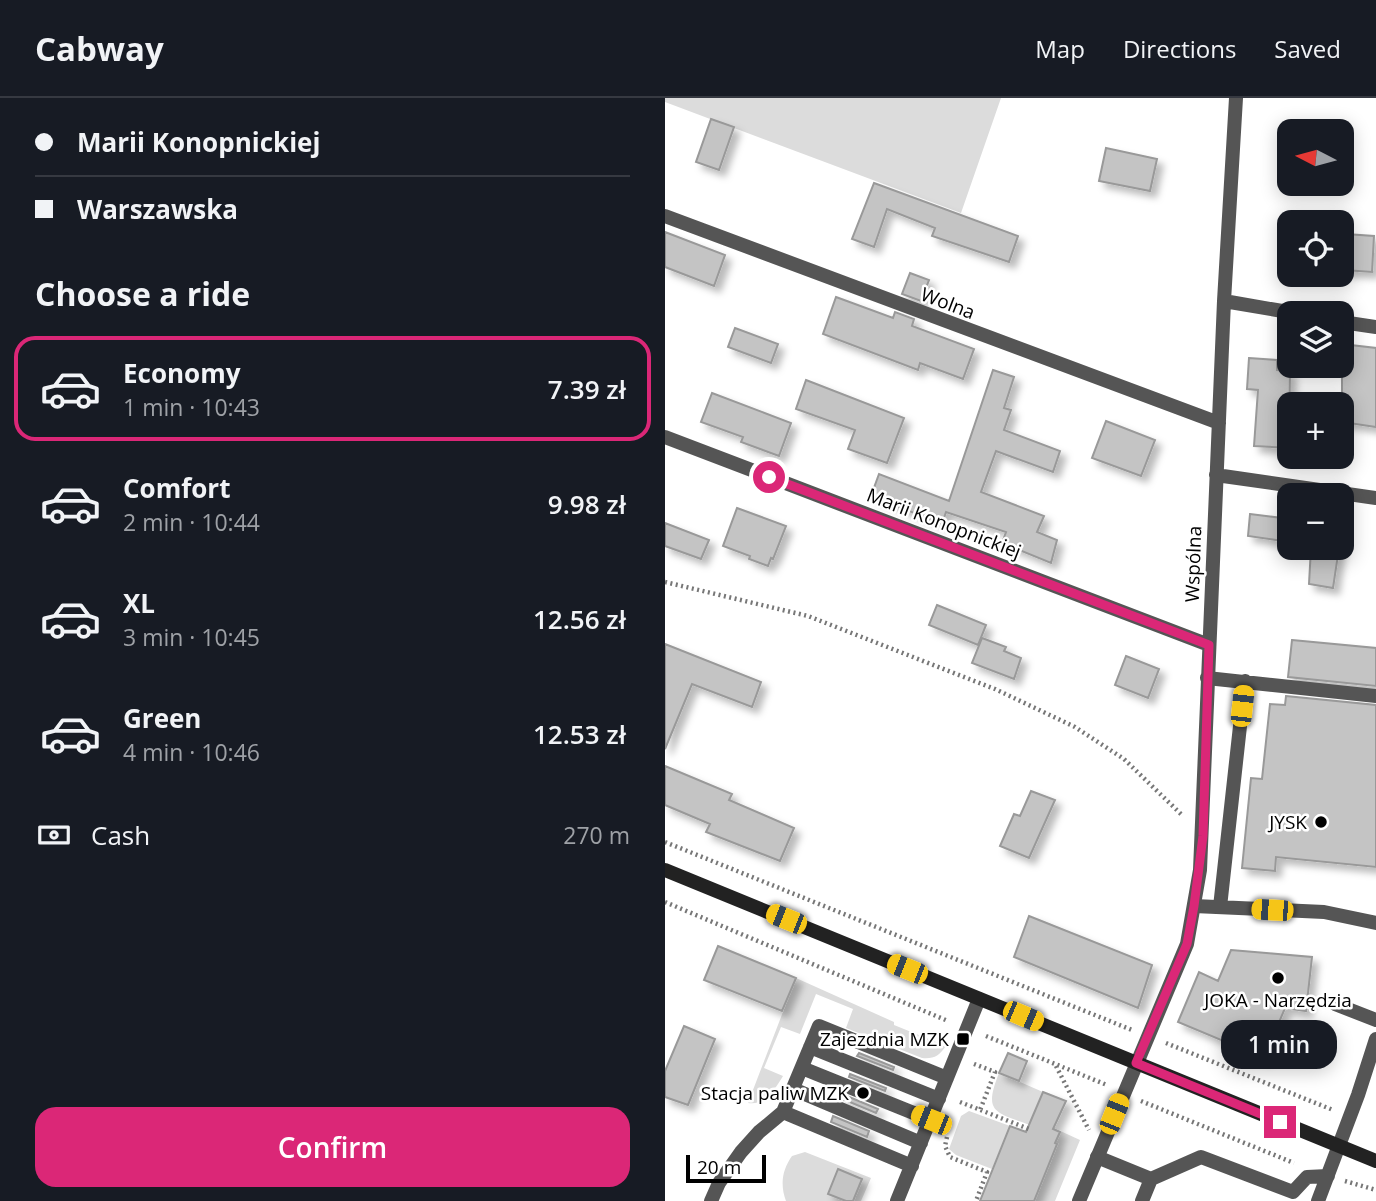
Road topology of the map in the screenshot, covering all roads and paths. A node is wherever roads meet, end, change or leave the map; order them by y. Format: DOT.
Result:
graph roads {
  1 [pos="1236,98"];
  2 [pos="665,216"];
  3 [pos="1224,301"];
  4 [pos="1277,310"];
  5 [pos="1354,324"];
  6 [pos="1376,327"];
  7 [pos="1219,423"];
  8 [pos="665,438"];
  9 [pos="1216,475"];
  10 [pos="1376,498"];
  11 [pos="665,582"];
  12 [pos="1209,645"];
  13 [pos="1207,678"];
  14 [pos="1245,681"];
  15 [pos="1376,696"];
  16 [pos="1203,836"];
  17 [pos="665,842"];
  18 [pos="665,870"];
  19 [pos="665,902"];
  20 [pos="1194,906"];
  21 [pos="1220,907"];
  22 [pos="1376,923"];
  23 [pos="979,999"];
  24 [pos="1335,1004"];
  25 [pos="1376,1020"];
  26 [pos="967,1029"];
  27 [pos="1147,1036"];
  28 [pos="1376,1039"];
  29 [pos="810,1047"];
  30 [pos="972,1057"];
  31 [pos="1136,1063"];
  32 [pos="1056,1064"];
  33 [pos="802,1068"];
  34 [pos="947,1078"];
  35 [pos="1109,1086"];
  36 [pos="793,1089"];
  37 [pos="960,1093"];
  38 [pos="939,1099"];
  39 [pos="960,1102"];
  40 [pos="980,1110"];
  41 [pos="783,1112"];
  42 [pos="957,1113"];
  43 [pos="1350,1116"];
  44 [pos="931,1120"];
  45 [pos="1095,1122"];
  46 [pos="1029,1129"];
  47 [pos="950,1131"];
  48 [pos="921,1143"];
  49 [pos="1339,1146"];
  50 [pos="1097,1157"];
  51 [pos="1376,1161"];
  52 [pos="912,1166"];
  53 [pos="1328,1176"];
  54 [pos="1151,1179"];
  55 [pos="712,1201"];
  56 [pos="897,1201"];
  57 [pos="976,1201"];
  58 [pos="1079,1201"];
  59 [pos="1142,1201"];
  60 [pos="1318,1201"];
  1 -- 3 [label="street, Wspólna"];
  2 -- 7 [label="street, Wolna"];
  3 -- 4 [label="street"];
  3 -- 7 [label="street, Wspólna"];
  5 -- 6 [label="street"];
  7 -- 9 [label="street, Wspólna"];
  8 -- 12 [label="street, Marii Konopnickiej"];
  9 -- 10 [label="street"];
  9 -- 12 [label="street, Wspólna"];
  11 -- 16 [label="path"];
  12 -- 13 [label="street, Wspólna"];
  13 -- 14 [label="street"];
  13 -- 16 [label="street, Wspólna"];
  14 -- 15 [label="street"];
  14 -- 21 [label="street"];
  16 -- 20 [label="street, Wspólna"];
  17 -- 27 [label="path"];
  18 -- 23 [label="main road"];
  19 -- 26 [label="path"];
  20 -- 21 [label="street"];
  20 -- 27 [label="street, Wspólna"];
  21 -- 22 [label="street"];
  23 -- 26 [label="street"];
  23 -- 31 [label="main road"];
  24 -- 25 [label="street"];
  26 -- 32 [label="path"];
  26 -- 34 [label="street"];
  27 -- 31 [label="street, Wspólna"];
  27 -- 43 [label="path"];
  28 -- 43 [label="street"];
  29 -- 33 [label="street"];
  29 -- 34 [label="street"];
  29 -- 38 [label="street"];
  30 -- 40 [label="path"];
  31 -- 49 [label="main road"];
  31 -- 50 [label="street, Wspólna"];
  32 -- 35 [label="path"];
  32 -- 45 [label="path"];
  33 -- 36 [label="street"];
  33 -- 44 [label="street"];
  34 -- 38 [label="street"];
  36 -- 41 [label="street"];
  36 -- 48 [label="street"];
  37 -- 39 [label="path"];
  38 -- 44 [label="street"];
  39 -- 40 [label="path"];
  39 -- 42 [label="path"];
  40 -- 46 [label="path"];
  41 -- 52 [label="street"];
  41 -- 55 [label="street"];
  43 -- 49 [label="street"];
  44 -- 48 [label="street"];
  47 -- 57 [label="path"];
  48 -- 52 [label="street"];
  49 -- 51 [label="main road"];
  49 -- 53 [label="street"];
  50 -- 54 [label="street"];
  50 -- 58 [label="street, Wspólna"];
  52 -- 56 [label="street"];
  53 -- 54 [label="street"];
  53 -- 60 [label="street"];
  54 -- 59 [label="street"];
}
